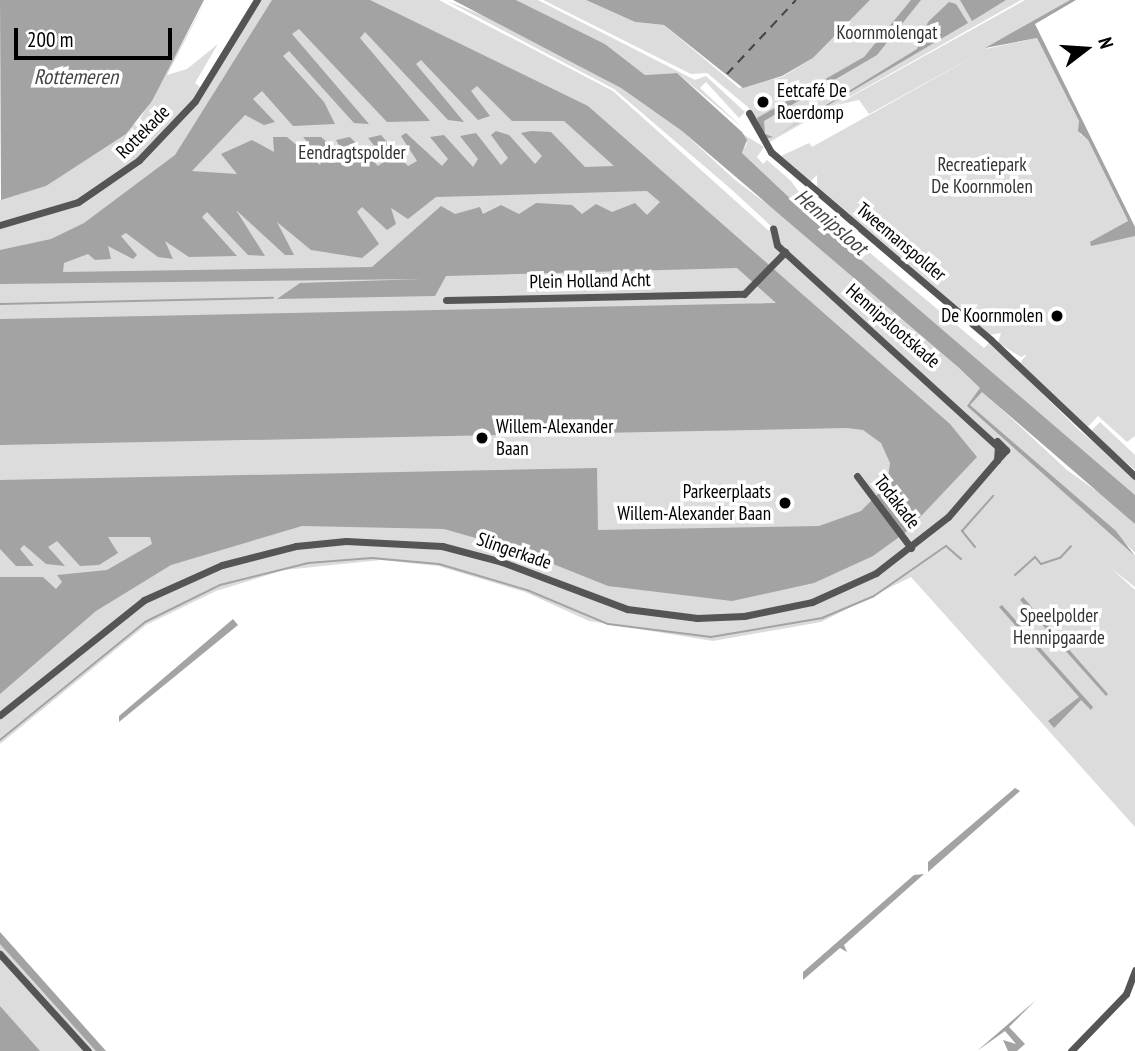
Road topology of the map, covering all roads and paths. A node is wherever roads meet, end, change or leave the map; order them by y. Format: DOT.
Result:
graph roads {
  1 [pos="257,0"];
  2 [pos="749,113"];
  3 [pos="0,225"];
  4 [pos="773,228"];
  5 [pos="785,252"];
  6 [pos="446,300"];
  7 [pos="993,438"];
  8 [pos="997,460"];
  9 [pos="857,476"];
  10 [pos="1135,476"];
  11 [pos="911,548"];
  12 [pos="0,715"];
  13 [pos="0,954"];
  14 [pos="1135,970"];
  15 [pos="1133,989"];
  16 [pos="88,1051"];
  17 [pos="1071,1051"];
  1 -- 3 [label="street, Rottekade"];
  2 -- 10 [label="street, Tweemanspolder"];
  4 -- 5 [label="street, Hennipslootskade"];
  5 -- 6 [label="street, Plein Holland Acht"];
  5 -- 7 [label="street, Hennipslootskade"];
  7 -- 8 [label="street, Hennipslootskade"];
  7 -- 8 [label="street"];
  8 -- 11 [label="street, Slingerkade"];
  9 -- 11 [label="street, Todakade"];
  11 -- 12 [label="street, Slingerkade"];
  13 -- 16 [label="street"];
  14 -- 15 [label="street"];
  15 -- 17 [label="street"];
}
